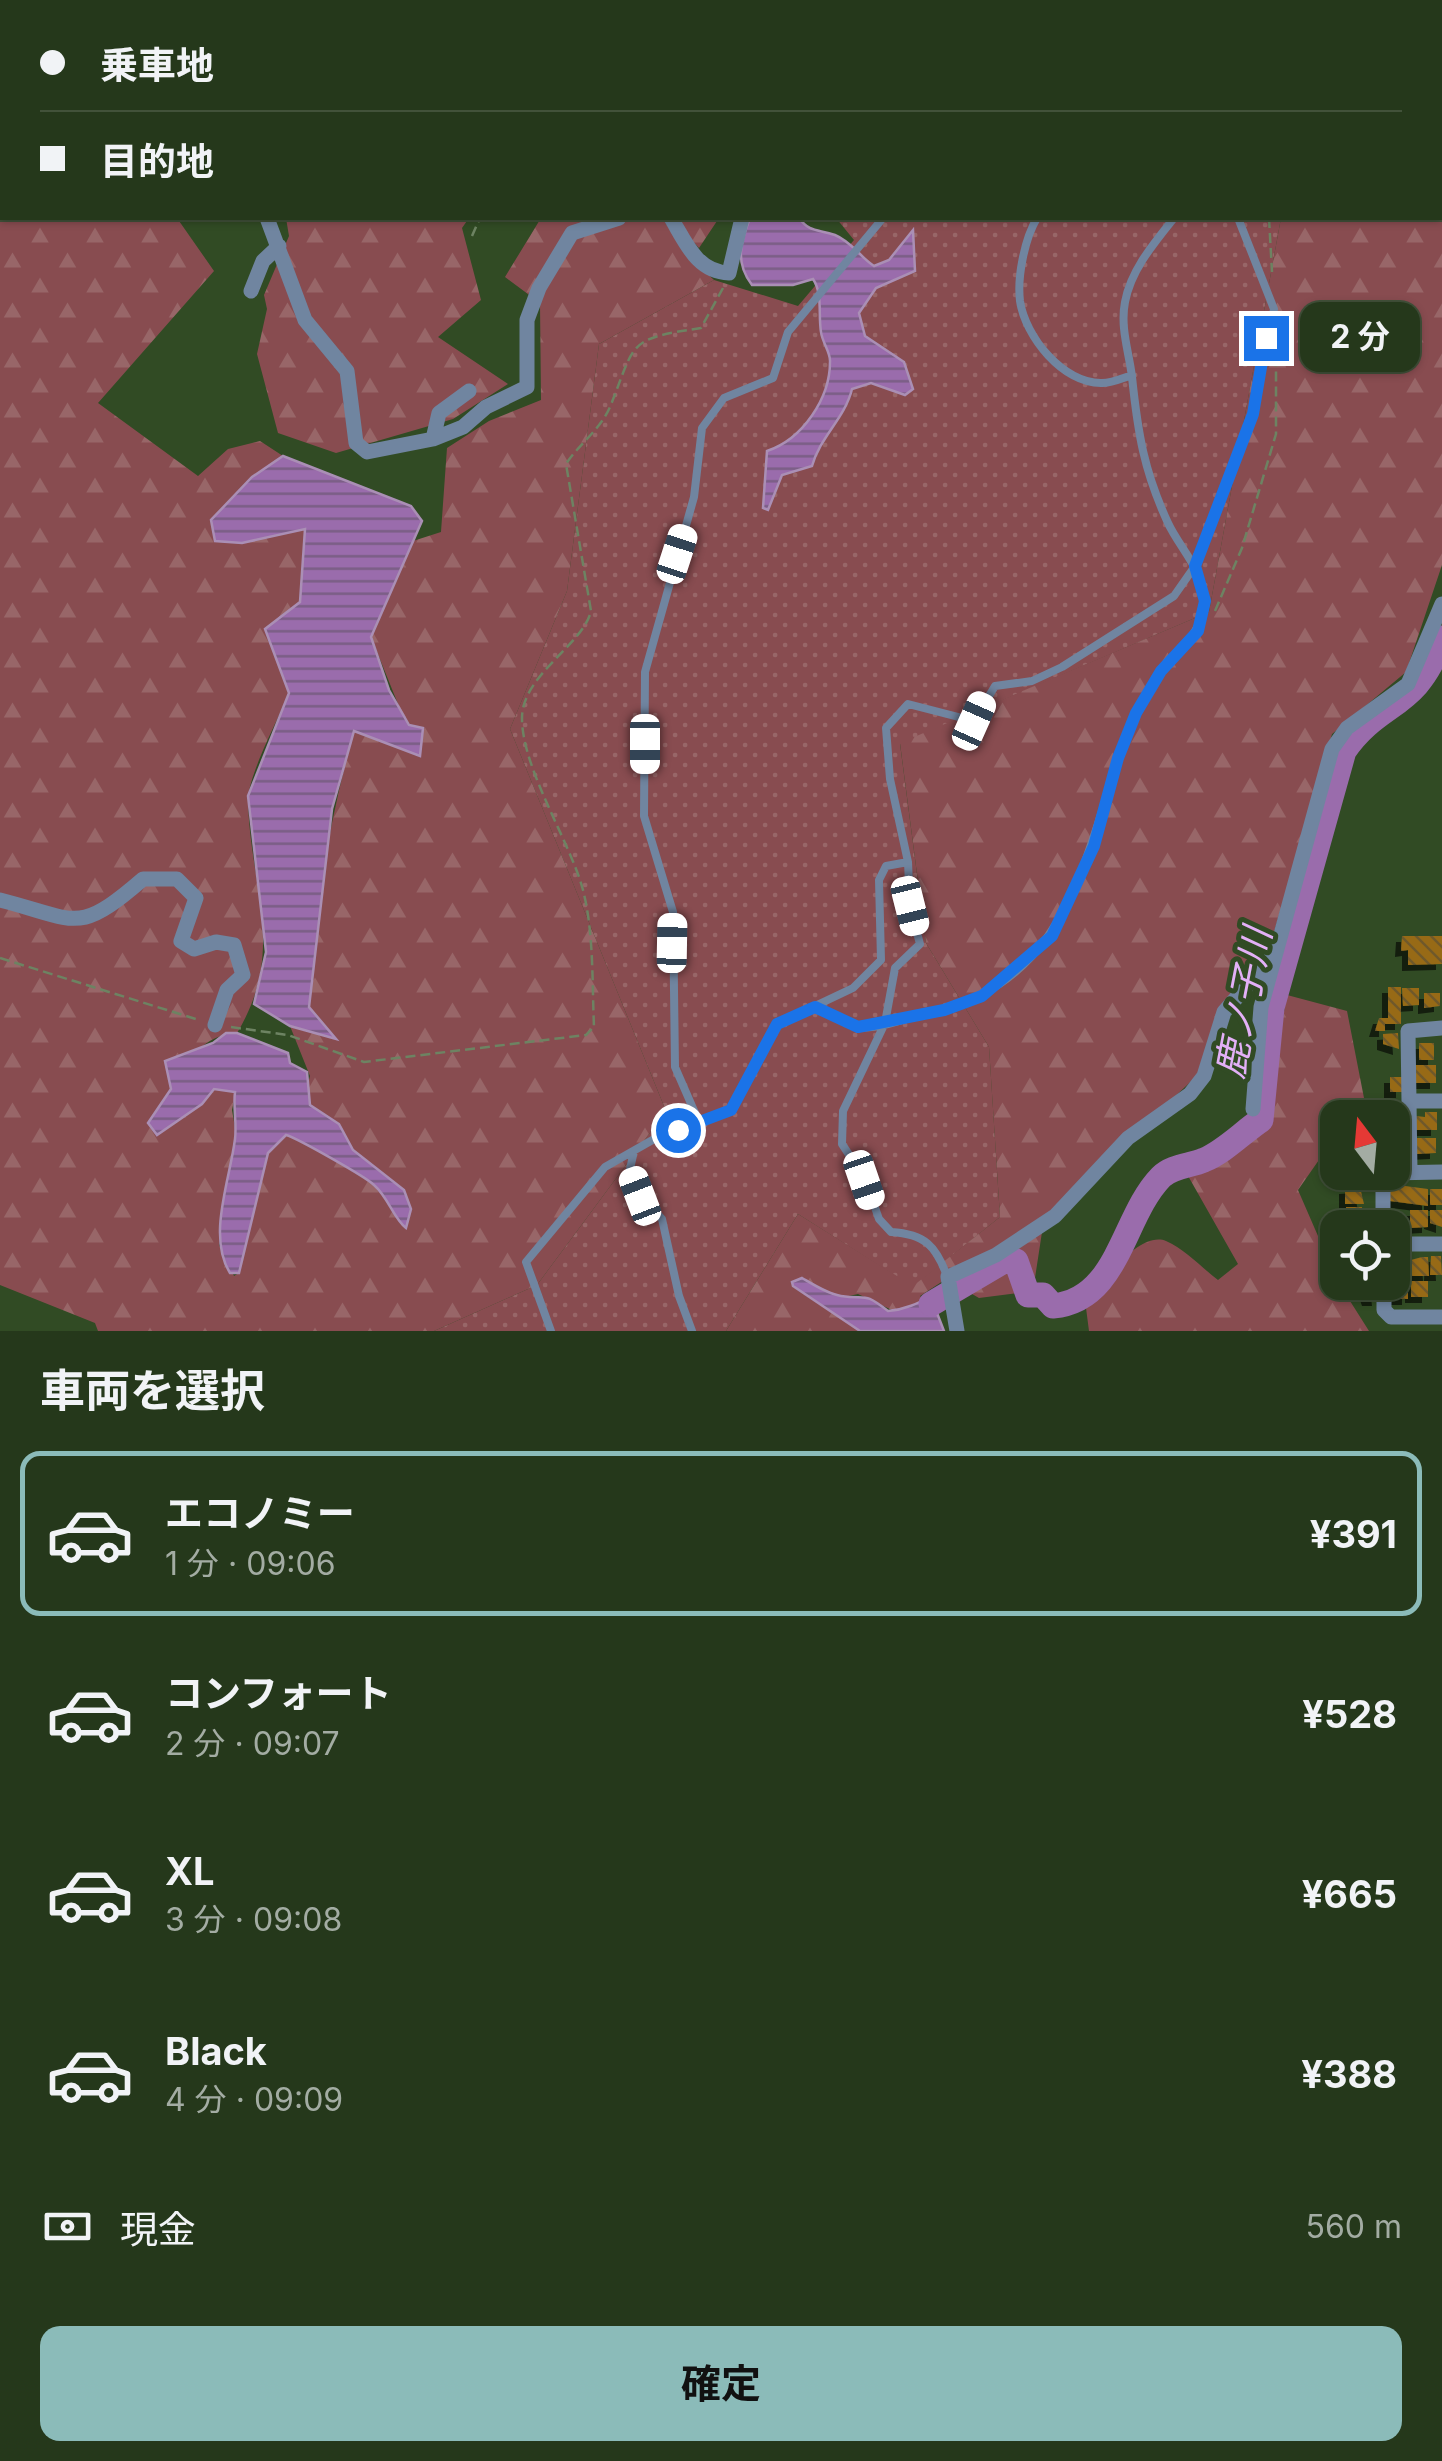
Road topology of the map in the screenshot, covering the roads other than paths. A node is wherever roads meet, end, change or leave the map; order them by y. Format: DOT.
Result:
graph roads {
  1 [pos="268,220"];
  2 [pos="613,220"];
  3 [pos="672,220"];
  4 [pos="742,220"];
  5 [pos="881,220"];
  6 [pos="1036,220"];
  7 [pos="1172,220"];
  8 [pos="1239,220"];
  9 [pos="280,246"];
  10 [pos="251,291"];
  11 [pos="1132,375"];
  12 [pos="469,391"];
  13 [pos="433,438"];
  14 [pos="1195,566"];
  15 [pos="1442,604"];
  16 [pos="908,862"];
  17 [pos="0,900"];
  18 [pos="1275,954"];
  19 [pos="815,1007"];
  20 [pos="884,1023"];
  21 [pos="215,1025"];
  22 [pos="1442,1028"];
  23 [pos="1409,1100"];
  24 [pos="1410,1101"];
  25 [pos="1442,1101"];
  26 [pos="1254,1109"];
  27 [pos="700,1122"];
  28 [pos="634,1150"];
  29 [pos="1410,1172"];
  30 [pos="1442,1172"];
  31 [pos="1410,1244"];
  32 [pos="1442,1244"];
  33 [pos="948,1277"];
  34 [pos="1384,1300"];
  35 [pos="1442,1317"];
  36 [pos="551,1331"];
  37 [pos="692,1331"];
  38 [pos="957,1331"];
  1 -- 9 [label="street"];
  2 -- 13 [label="street"];
  3 -- 4 [label="street"];
  5 -- 27 [label="lane"];
  6 -- 11 [label="lane"];
  7 -- 11 [label="lane"];
  8 -- 14 [label="lane"];
  9 -- 10 [label="street"];
  9 -- 13 [label="street"];
  11 -- 14 [label="lane"];
  12 -- 13 [label="street"];
  14 -- 16 [label="lane"];
  14 -- 20 [label="lane"];
  15 -- 18 [label="street"];
  16 -- 19 [label="lane"];
  16 -- 20 [label="lane"];
  17 -- 21 [label="street"];
  18 -- 26 [label="street"];
  18 -- 33 [label="street"];
  19 -- 20 [label="lane"];
  19 -- 27 [label="lane"];
  20 -- 33 [label="lane"];
  22 -- 23 [label="street"];
  24 -- 25 [label="street"];
  27 -- 28 [label="lane"];
  28 -- 36 [label="lane"];
  28 -- 37 [label="lane"];
  29 -- 30 [label="street"];
  31 -- 32 [label="street"];
  33 -- 38 [label="street"];
  34 -- 35 [label="street"];
}
